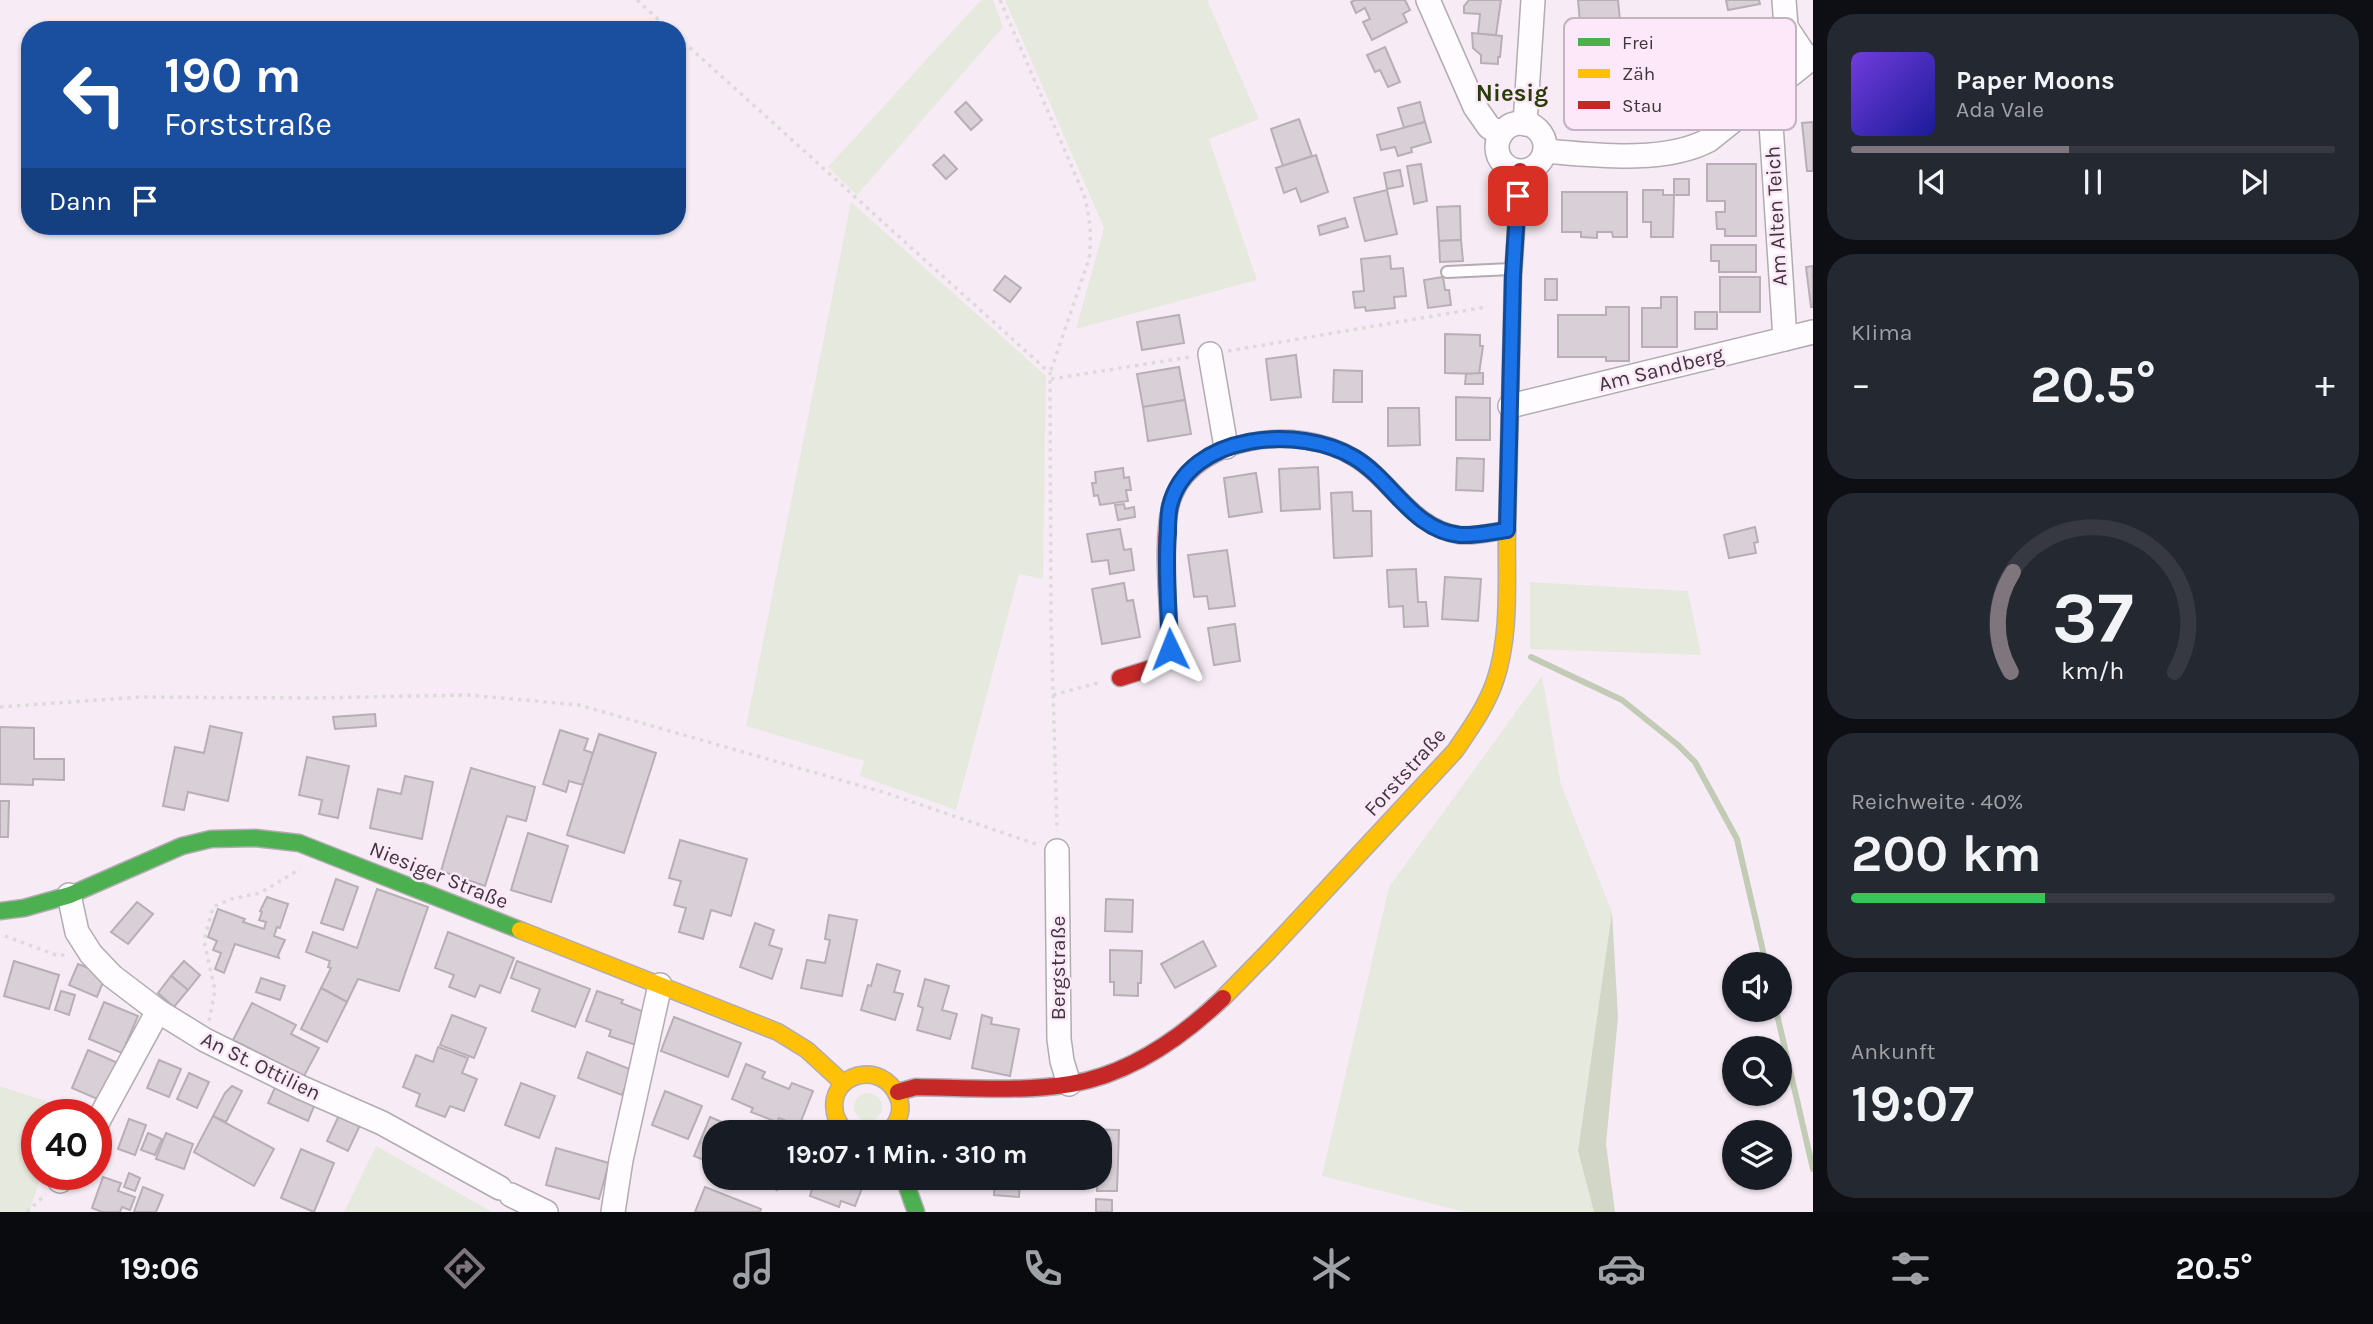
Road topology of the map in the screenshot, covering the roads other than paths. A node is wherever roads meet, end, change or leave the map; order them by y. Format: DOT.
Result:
graph roads {
  1 [pos="1428,0"];
  2 [pos="1533,0"];
  3 [pos="1784,0"];
  4 [pos="1785,18"];
  5 [pos="1796,40"];
  6 [pos="1811,59"];
  7 [pos="1796,71"];
  8 [pos="1525,124"];
  9 [pos="1722,130"];
  10 [pos="1771,130"];
  11 [pos="1501,134"];
  12 [pos="1545,151"];
  13 [pos="1520,171"];
  14 [pos="1514,269"];
  15 [pos="1447,272"];
  16 [pos="1813,332"];
  17 [pos="1784,339"];
  18 [pos="1210,354"];
  19 [pos="1510,407"];
  20 [pos="1226,447"];
  21 [pos="1507,530"];
  22 [pos="1120,678"];
  23 [pos="1057,851"];
  24 [pos="69,895"];
  25 [pos="0,911"];
  26 [pos="660,985"];
  27 [pos="158,1011"];
  28 [pos="843,1083"];
  29 [pos="1069,1084"];
  30 [pos="898,1092"];
  31 [pos="110,1099"];
  32 [pos="836,1120"];
  33 [pos="898,1120"];
  34 [pos="908,1190"];
  35 [pos="546,1212"];
  36 [pos="613,1212"];
  37 [pos="916,1212"];
  1 -- 11 [label="street"];
  2 -- 8 [label="street"];
  3 -- 4 [label="street"];
  5 -- 6 [label="street"];
  6 -- 7 [label="street"];
  8 -- 11 [label="street"];
  8 -- 12 [label="street"];
  9 -- 12 [label="street"];
  10 -- 17 [label="street, Am Alten Teich"];
  11 -- 13 [label="street"];
  12 -- 13 [label="street"];
  13 -- 14 [label="street, Forststraße"];
  14 -- 15 [label="lane"];
  14 -- 19 [label="street, Forststraße"];
  16 -- 17 [label="street, Am Sandberg"];
  17 -- 19 [label="street, Am Sandberg"];
  18 -- 20 [label="street"];
  19 -- 21 [label="street, Forststraße"];
  20 -- 21 [label="street"];
  20 -- 22 [label="street"];
  21 -- 29 [label="street, Forststraße"];
  23 -- 29 [label="street, Bergstraße"];
  24 -- 25 [label="street, Niesiger Straße"];
  24 -- 26 [label="street, Niesiger Straße"];
  24 -- 27 [label="street, An St. Ottilien"];
  26 -- 28 [label="street, Niesiger Straße"];
  26 -- 36 [label="street"];
  27 -- 31 [label="street"];
  27 -- 35 [label="street, An St. Ottilien"];
  28 -- 30 [label="street"];
  28 -- 32 [label="street"];
  29 -- 30 [label="street, Forststraße"];
  30 -- 33 [label="street"];
  34 -- 37 [label="street"];
}
